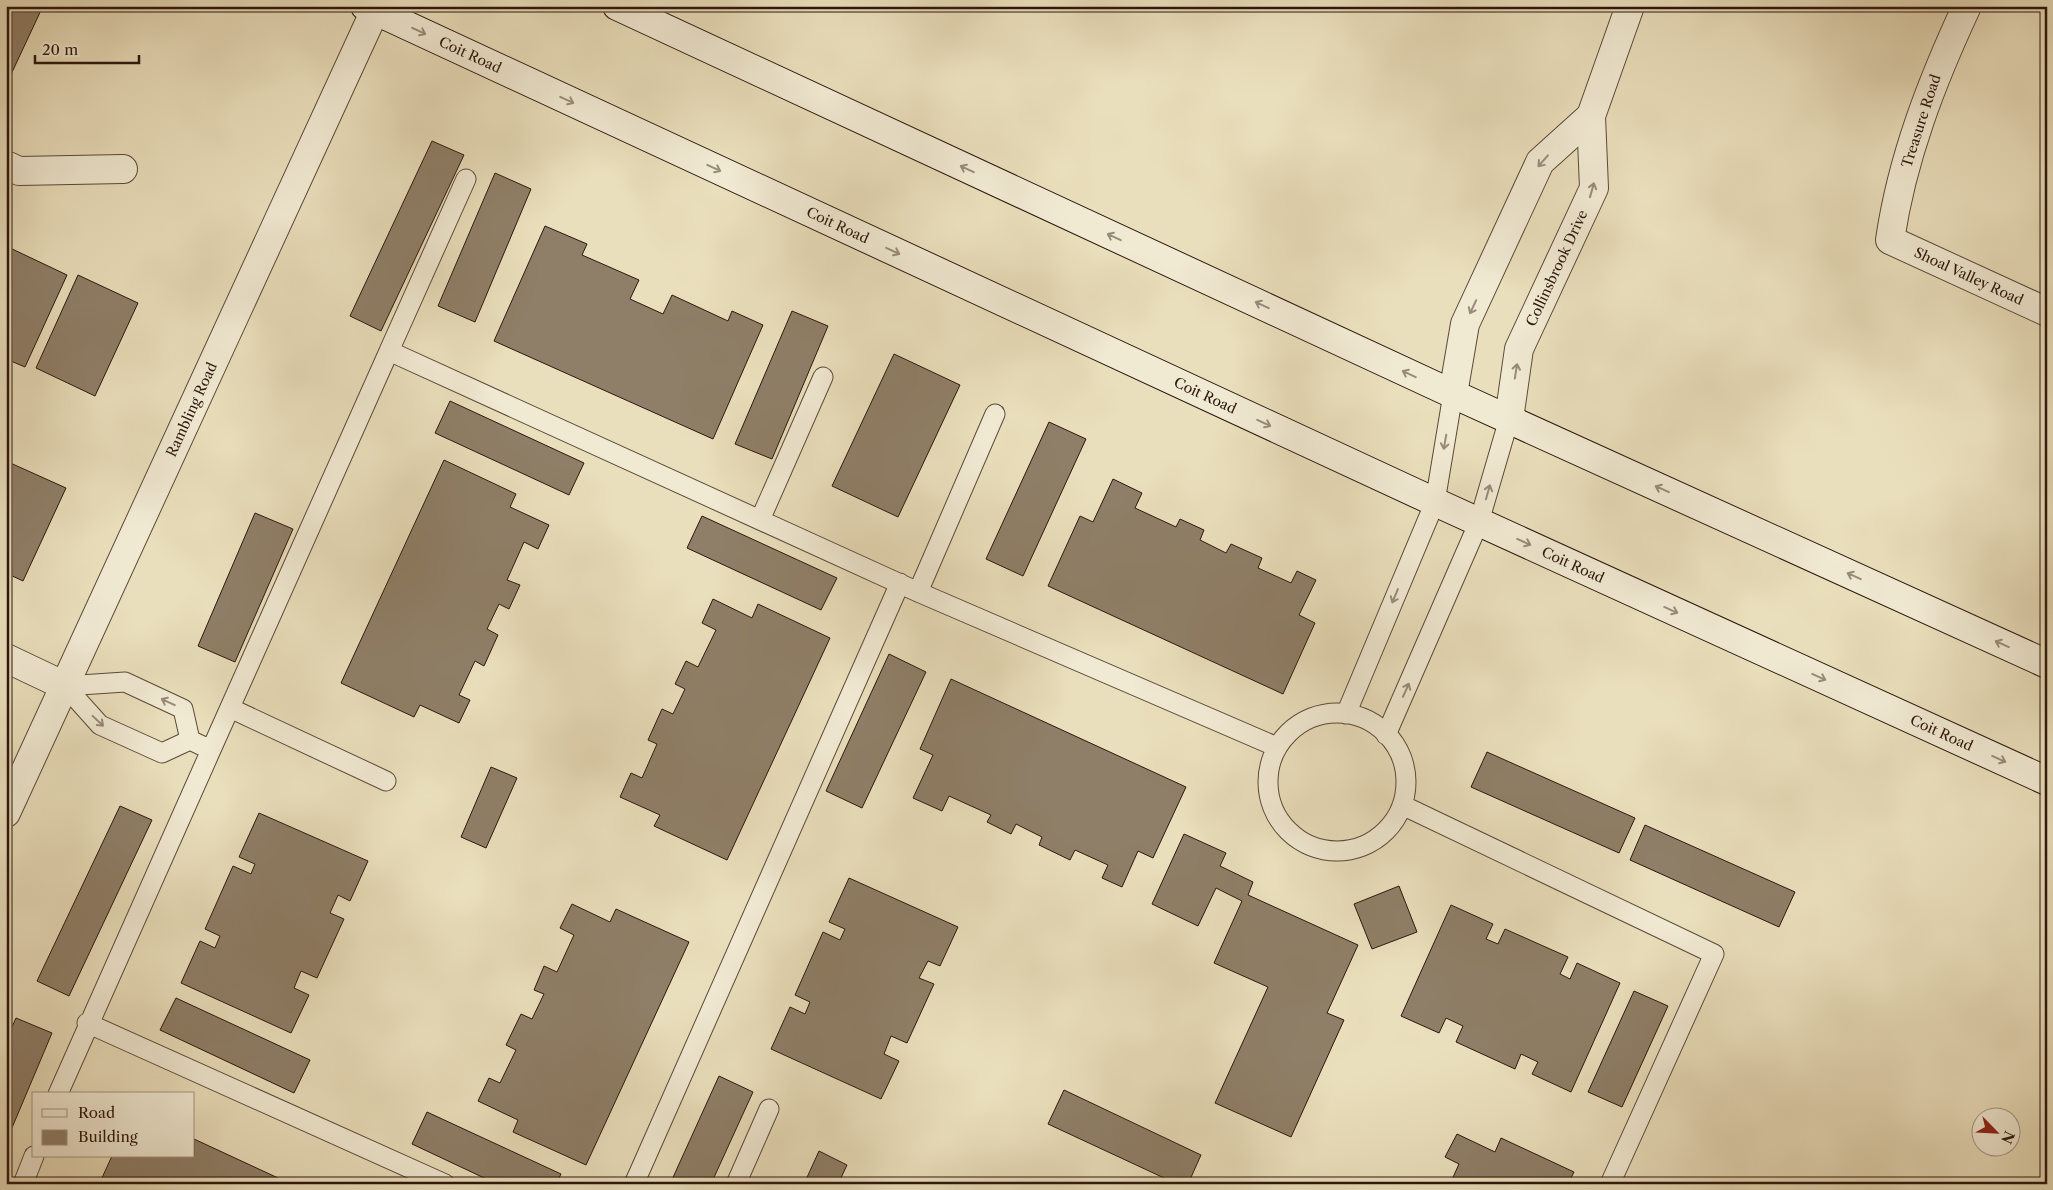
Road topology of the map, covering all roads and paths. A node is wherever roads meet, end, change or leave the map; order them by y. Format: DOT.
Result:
graph roads {
  1 [pos="617,6"];
  2 [pos="1630,6"];
  3 [pos="1967,6"];
  4 [pos="372,8"];
  5 [pos="1591,116"];
  6 [pos="6,165"];
  7 [pos="123,169"];
  8 [pos="466,179"];
  9 [pos="1890,240"];
  10 [pos="2047,312"];
  11 [pos="389,351"];
  12 [pos="823,377"];
  13 [pos="1453,394"];
  14 [pos="995,414"];
  15 [pos="1508,420"];
  16 [pos="1435,502"];
  17 [pos="760,520"];
  18 [pos="1479,522"];
  19 [pos="900,584"];
  20 [pos="918,592"];
  21 [pos="6,658"];
  22 [pos="2047,664"];
  23 [pos="65,686"];
  24 [pos="230,708"];
  25 [pos="1346,714"];
  26 [pos="1386,735"];
  27 [pos="190,740"];
  28 [pos="1278,747"];
  29 [pos="211,750"];
  30 [pos="2047,780"];
  31 [pos="386,781"];
  32 [pos="1402,805"];
  33 [pos="6,813"];
  34 [pos="87,1023"];
  35 [pos="59,1092"];
  36 [pos="769,1109"];
  37 [pos="33,1158"];
  38 [pos="23,1184"];
  39 [pos="445,1184"];
  40 [pos="634,1184"];
  41 [pos="736,1184"];
  42 [pos="1610,1184"];
  13 -- 1 [label="main road, one-way"];
  2 -- 5 [label="main road, Collinsbrook Drive"];
  3 -- 9 [label="main road, Treasure Road"];
  4 -- 16 [label="main road, Coit Road, one-way"];
  4 -- 23 [label="main road, Rambling Road"];
  5 -- 13 [label="main road, Collinsbrook Drive, one-way"];
  15 -- 5 [label="main road, Collinsbrook Drive, one-way"];
  6 -- 7 [label="main road"];
  8 -- 11 [label="lane"];
  9 -- 10 [label="main road, Shoal Valley Road"];
  11 -- 17 [label="lane"];
  11 -- 24 [label="lane"];
  12 -- 17 [label="lane"];
  13 -- 15 [label="main road"];
  13 -- 16 [label="lane, one-way"];
  14 -- 20 [label="lane"];
  18 -- 15 [label="lane, one-way"];
  22 -- 15 [label="main road, one-way"];
  16 -- 18 [label="main road, Coit Road"];
  16 -- 25 [label="lane, one-way"];
  17 -- 19 [label="lane"];
  26 -- 18 [label="lane, one-way"];
  18 -- 30 [label="main road, Coit Road, one-way"];
  19 -- 20 [label="lane"];
  19 -- 40 [label="lane"];
  20 -- 28 [label="lane"];
  21 -- 23 [label="main road"];
  23 -- 27 [label="lane, one-way"];
  27 -- 23 [label="lane, one-way"];
  23 -- 33 [label="main road, Rambling Road"];
  24 -- 29 [label="lane"];
  24 -- 31 [label="lane"];
  25 -- 26 [label="lane"];
  25 -- 28 [label="lane"];
  26 -- 32 [label="lane"];
  27 -- 29 [label="lane"];
  28 -- 32 [label="lane"];
  29 -- 34 [label="lane"];
  32 -- 42 [label="lane"];
  34 -- 35 [label="lane"];
  34 -- 39 [label="lane"];
  36 -- 41 [label="lane"];
  37 -- 38 [label="lane"];
}
